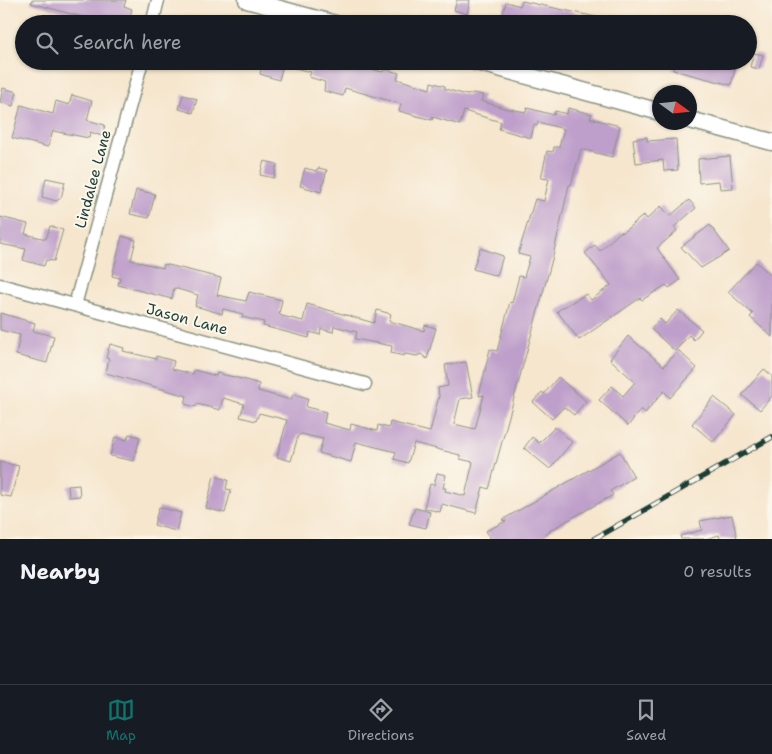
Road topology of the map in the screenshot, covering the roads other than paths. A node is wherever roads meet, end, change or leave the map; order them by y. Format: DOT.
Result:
graph roads {
  1 [pos="158,0"];
  2 [pos="247,0"];
  3 [pos="154,15"];
  4 [pos="302,15"];
  5 [pos="140,70"];
  6 [pos="506,70"];
  7 [pos="652,110"];
  8 [pos="697,122"];
  9 [pos="772,142"];
  10 [pos="0,285"];
  11 [pos="75,305"];
  12 [pos="365,384"];
  1 -- 3 [label="street"];
  2 -- 4 [label="street"];
  5 -- 11 [label="street, Lindalee Lane"];
  6 -- 7 [label="street"];
  8 -- 9 [label="street"];
  10 -- 11 [label="street, Jason Lane"];
  11 -- 12 [label="street, Jason Lane"];
}
